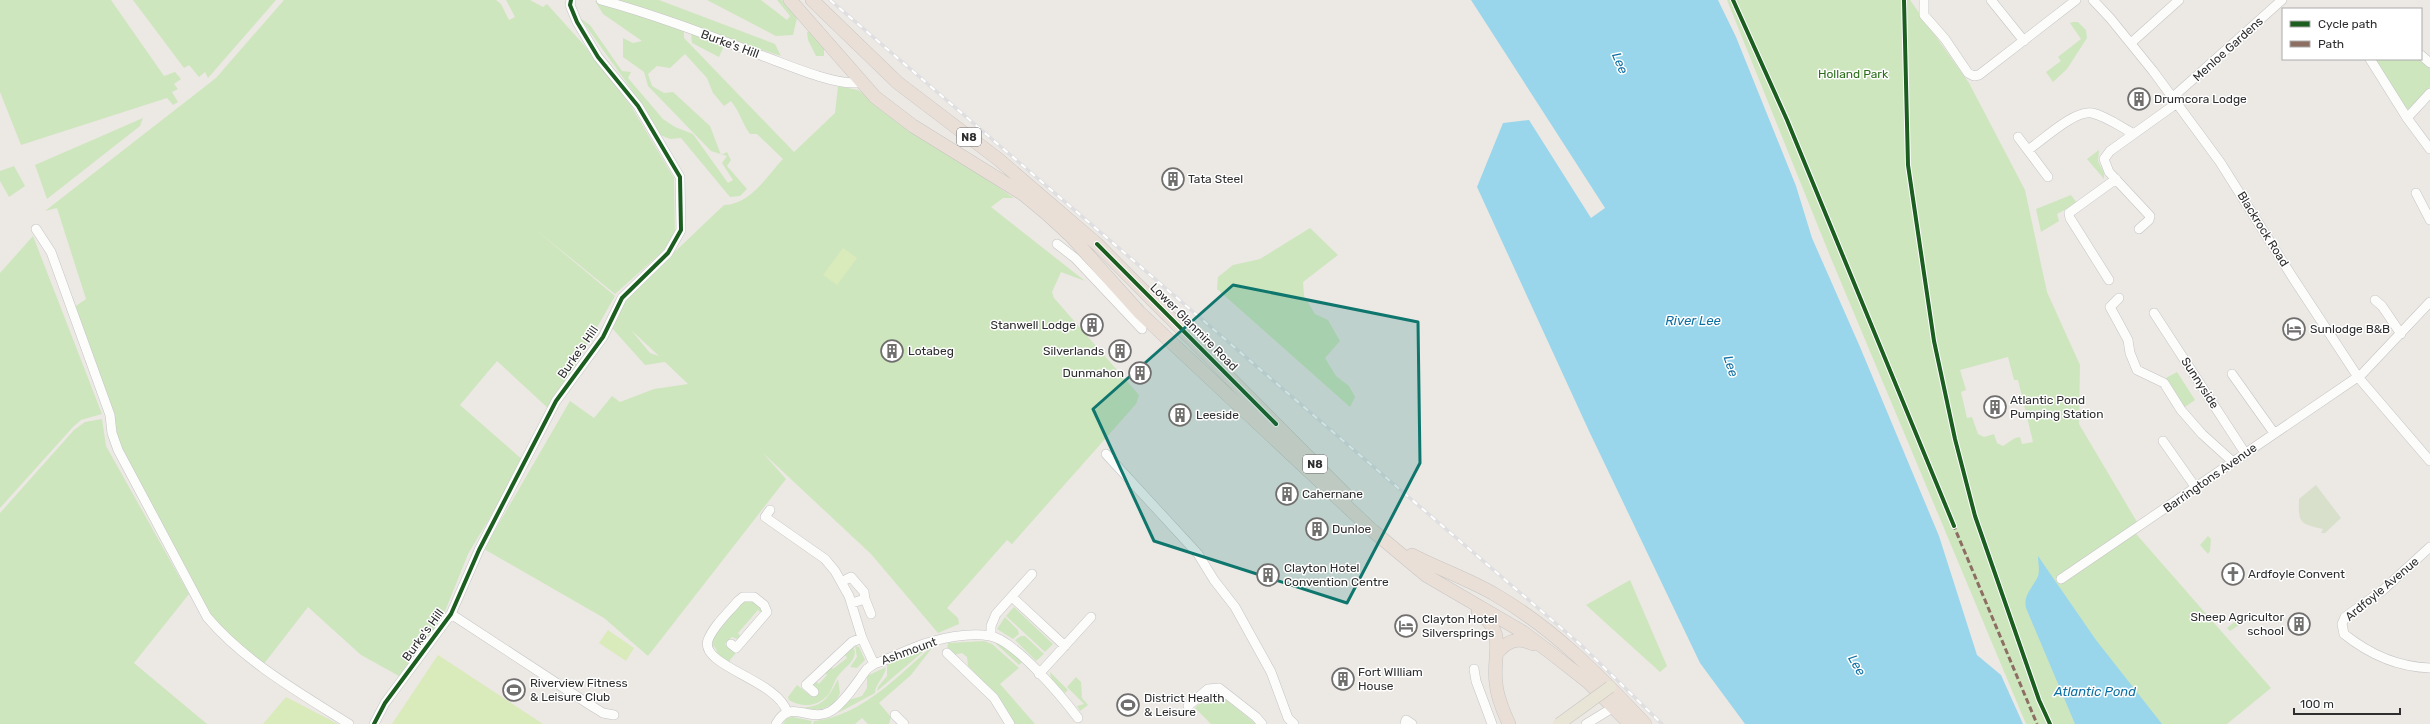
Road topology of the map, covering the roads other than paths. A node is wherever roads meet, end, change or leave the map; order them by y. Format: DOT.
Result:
graph roads {
  1 [pos="571,0"];
  2 [pos="601,0"];
  3 [pos="790,0"];
  4 [pos="812,0"];
  5 [pos="1924,0"];
  6 [pos="1991,0"];
  7 [pos="2076,0"];
  8 [pos="2093,0"];
  9 [pos="2179,0"];
  10 [pos="2282,0"];
  11 [pos="2024,40"];
  12 [pos="2131,43"];
  13 [pos="2422,56"];
  14 [pos="2371,60"];
  15 [pos="2430,63"];
  16 [pos="859,80"];
  17 [pos="2430,93"];
  18 [pos="2175,100"];
  19 [pos="2407,118"];
  20 [pos="2134,134"];
  21 [pos="2018,136"];
  22 [pos="2430,149"];
  23 [pos="2028,150"];
  24 [pos="2048,177"];
  25 [pos="2116,179"];
  26 [pos="2416,193"];
  27 [pos="2430,220"];
  28 [pos="36,229"];
  29 [pos="2139,229"];
  30 [pos="1057,244"];
  31 [pos="1098,275"];
  32 [pos="2109,280"];
  33 [pos="2119,298"];
  34 [pos="2375,300"];
  35 [pos="2430,302"];
  36 [pos="2154,313"];
  37 [pos="1142,329"];
  38 [pos="2401,334"];
  39 [pos="2232,374"];
  40 [pos="2358,377"];
  41 [pos="2274,433"];
  42 [pos="2163,441"];
  43 [pos="2245,453"];
  44 [pos="1106,454"];
  45 [pos="2430,460"];
  46 [pos="2232,462"];
  47 [pos="2196,488"];
  48 [pos="770,510"];
  49 [pos="2430,547"];
  50 [pos="1412,555"];
  51 [pos="1032,574"];
  52 [pos="1427,576"];
  53 [pos="2061,579"];
  54 [pos="843,581"];
  55 [pos="1012,597"];
  56 [pos="865,599"];
  57 [pos="852,603"];
  58 [pos="451,614"];
  59 [pos="871,614"];
  60 [pos="1091,617"];
  61 [pos="991,636"];
  62 [pos="862,638"];
  63 [pos="731,644"];
  64 [pos="1065,646"];
  65 [pos="1546,649"];
  66 [pos="947,653"];
  67 [pos="1497,653"];
  68 [pos="874,664"];
  69 [pos="1474,668"];
  70 [pos="2430,668"];
  71 [pos="1039,674"];
  72 [pos="1588,682"];
  73 [pos="1610,686"];
  74 [pos="814,692"];
  75 [pos="1188,706"];
  76 [pos="1614,707"];
  77 [pos="787,712"];
  78 [pos="614,715"];
  79 [pos="1078,718"];
  80 [pos="349,724"];
  81 [pos="374,724"];
  82 [pos="776,724"];
  83 [pos="1010,724"];
  84 [pos="1262,724"];
  85 [pos="1294,724"];
  86 [pos="1405,724"];
  87 [pos="1412,724"];
  88 [pos="1492,724"];
  89 [pos="1509,724"];
  90 [pos="1559,724"];
  91 [pos="1586,724"];
  92 [pos="1630,724"];
  93 [pos="1645,724"];
  1 -- 58 [label="street, Burke's Hill"];
  2 -- 16 [label="street, Burke's Hill"];
  3 -- 16 [label="highway, Lower Glanmire Road / N8"];
  4 -- 50 [label="highway, Lower Glanmire Road / N8"];
  5 -- 11 [label="street"];
  6 -- 11 [label="street"];
  7 -- 11 [label="street"];
  8 -- 12 [label="street, Blackrock Road"];
  9 -- 12 [label="street"];
  10 -- 18 [label="street, Menloe Gardens"];
  12 -- 18 [label="street, Blackrock Road"];
  13 -- 15 [label="street"];
  14 -- 19 [label="street"];
  16 -- 31 [label="highway, Lower Glanmire Road / N8"];
  17 -- 19 [label="street"];
  18 -- 20 [label="street, Menloe Gardens"];
  18 -- 40 [label="street, Blackrock Road"];
  19 -- 22 [label="street"];
  20 -- 23 [label="street"];
  20 -- 25 [label="street, Menloe Gardens"];
  21 -- 23 [label="street"];
  23 -- 24 [label="street"];
  25 -- 29 [label="street"];
  25 -- 32 [label="street"];
  26 -- 27 [label="street"];
  28 -- 80 [label="street"];
  30 -- 31 [label="street"];
  31 -- 37 [label="street"];
  31 -- 52 [label="highway, Lower Glanmire Road / N8"];
  33 -- 46 [label="street"];
  34 -- 38 [label="street"];
  35 -- 38 [label="street, Barringtons Avenue"];
  36 -- 43 [label="street, Sunnyside"];
  38 -- 40 [label="street, Barringtons Avenue"];
  39 -- 41 [label="street"];
  40 -- 41 [label="street, Barringtons Avenue"];
  40 -- 45 [label="street, Blackrock Road"];
  41 -- 43 [label="street, Barringtons Avenue"];
  42 -- 47 [label="street"];
  43 -- 46 [label="street, Barringtons Avenue"];
  44 -- 85 [label="street"];
  46 -- 47 [label="street, Barringtons Avenue"];
  47 -- 53 [label="street, Barringtons Avenue"];
  48 -- 54 [label="street"];
  49 -- 70 [label="street, Ardfoyle Avenue"];
  50 -- 72 [label="highway, Lower Glanmire Road / N8"];
  50 -- 73 [label="highway"];
  51 -- 55 [label="street"];
  52 -- 65 [label="highway, Lower Glanmire Road / N8"];
  52 -- 67 [label="highway, N8"];
  54 -- 56 [label="street"];
  54 -- 57 [label="street"];
  55 -- 61 [label="street"];
  55 -- 64 [label="street"];
  56 -- 57 [label="street"];
  56 -- 59 [label="street"];
  57 -- 62 [label="street"];
  58 -- 78 [label="street"];
  58 -- 81 [label="street, Burke's Hill"];
  60 -- 64 [label="street"];
  61 -- 68 [label="street, Ashmount"];
  61 -- 71 [label="street, Ashmount"];
  62 -- 68 [label="street"];
  62 -- 74 [label="street"];
  63 -- 77 [label="street"];
  64 -- 71 [label="street"];
  65 -- 67 [label="highway"];
  65 -- 72 [label="highway, Lower Glanmire Road / N8"];
  66 -- 83 [label="street"];
  67 -- 89 [label="highway, N8"];
  68 -- 77 [label="street, Ashmount"];
  69 -- 88 [label="street"];
  71 -- 79 [label="street, Ashmount"];
  72 -- 76 [label="highway, Lower Glanmire Road / N8"];
  73 -- 90 [label="main road, bridge"];
  73 -- 93 [label="highway"];
  75 -- 84 [label="street"];
  76 -- 91 [label="street"];
  76 -- 92 [label="highway, Lower Glanmire Road / N8"];
  77 -- 82 [label="street"];
  86 -- 87 [label="street"];
}
